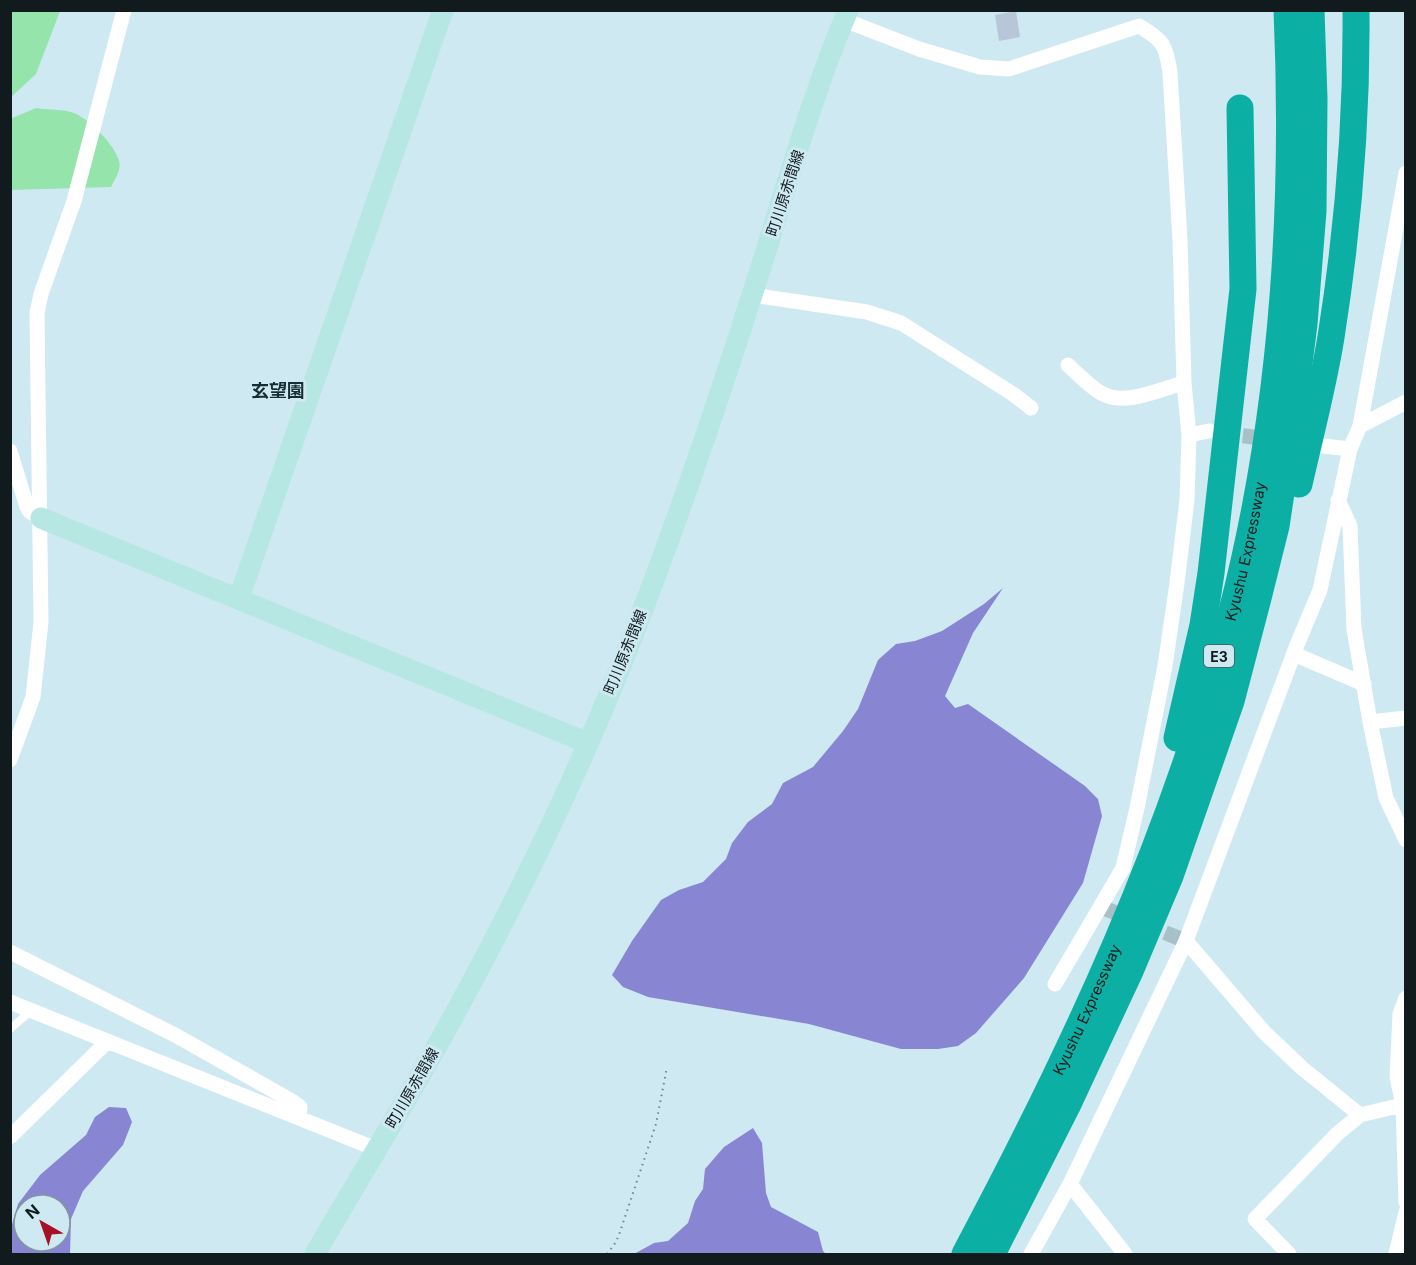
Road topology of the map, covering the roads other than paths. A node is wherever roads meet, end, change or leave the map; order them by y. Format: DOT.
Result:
graph roads {
  1 [pos="124,10"];
  2 [pos="443,10"];
  3 [pos="1287,10"];
  4 [pos="1311,10"];
  5 [pos="1356,10"];
  6 [pos="846,15"];
  7 [pos="1240,108"];
  8 [pos="1406,173"];
  9 [pos="752,295"];
  10 [pos="1068,365"];
  11 [pos="1184,383"];
  12 [pos="1406,402"];
  13 [pos="1031,408"];
  14 [pos="1360,426"];
  15 [pos="1209,431"];
  16 [pos="1189,435"];
  17 [pos="1323,446"];
  18 [pos="1350,449"];
  19 [pos="10,451"];
  20 [pos="1338,500"];
  21 [pos="41,518"];
  22 [pos="239,598"];
  23 [pos="1258,598"];
  24 [pos="1294,654"];
  25 [pos="1364,684"];
  26 [pos="1406,718"];
  27 [pos="1370,722"];
  28 [pos="588,742"];
  29 [pos="10,760"];
  30 [pos="1406,840"];
  31 [pos="1186,941"];
  32 [pos="10,952"];
  33 [pos="1111,957"];
  34 [pos="1055,984"];
  35 [pos="1406,998"];
  36 [pos="10,1002"];
  37 [pos="32,1010"];
  38 [pos="10,1029"];
  39 [pos="108,1041"];
  40 [pos="1404,1104"];
  41 [pos="1360,1115"];
  42 [pos="299,1117"];
  43 [pos="10,1137"];
  44 [pos="376,1149"];
  45 [pos="1070,1184"];
  46 [pos="1406,1202"];
  47 [pos="1406,1212"];
  48 [pos="315,1254"];
  49 [pos="965,1254"];
  50 [pos="992,1254"];
  51 [pos="1031,1254"];
  52 [pos="1125,1254"];
  53 [pos="1290,1254"];
  54 [pos="1396,1254"];
  1 -- 21 [label="street"];
  2 -- 22 [label="main road"];
  3 -- 33 [label="highway, Kyushu Expressway / E3"];
  4 -- 23 [label="highway, Kyushu Expressway / E3"];
  5 -- 23 [label="highway"];
  6 -- 9 [label="main road, 町川原赤間線"];
  6 -- 11 [label="street"];
  7 -- 33 [label="highway"];
  8 -- 14 [label="street"];
  9 -- 13 [label="street"];
  9 -- 28 [label="main road, 町川原赤間線"];
  10 -- 11 [label="street"];
  11 -- 16 [label="street"];
  12 -- 14 [label="street"];
  14 -- 18 [label="street"];
  15 -- 16 [label="street"];
  16 -- 34 [label="street"];
  17 -- 18 [label="street"];
  18 -- 20 [label="street"];
  19 -- 21 [label="street"];
  20 -- 24 [label="street"];
  20 -- 25 [label="street"];
  21 -- 22 [label="main road"];
  21 -- 29 [label="street"];
  22 -- 28 [label="main road"];
  23 -- 50 [label="highway, Kyushu Expressway / E3"];
  24 -- 25 [label="street"];
  24 -- 31 [label="street"];
  25 -- 27 [label="street"];
  26 -- 27 [label="street"];
  27 -- 30 [label="street"];
  28 -- 44 [label="main road, 町川原赤間線"];
  31 -- 41 [label="street"];
  31 -- 45 [label="street"];
  32 -- 42 [label="street"];
  33 -- 49 [label="highway, Kyushu Expressway / E3"];
  35 -- 40 [label="street"];
  36 -- 37 [label="street"];
  37 -- 38 [label="lane"];
  37 -- 39 [label="street"];
  39 -- 42 [label="street"];
  39 -- 43 [label="street"];
  40 -- 41 [label="street"];
  40 -- 46 [label="street"];
  41 -- 53 [label="street"];
  42 -- 44 [label="street"];
  44 -- 48 [label="main road, 町川原赤間線"];
  45 -- 51 [label="street"];
  45 -- 52 [label="street"];
  47 -- 54 [label="street"];
}
